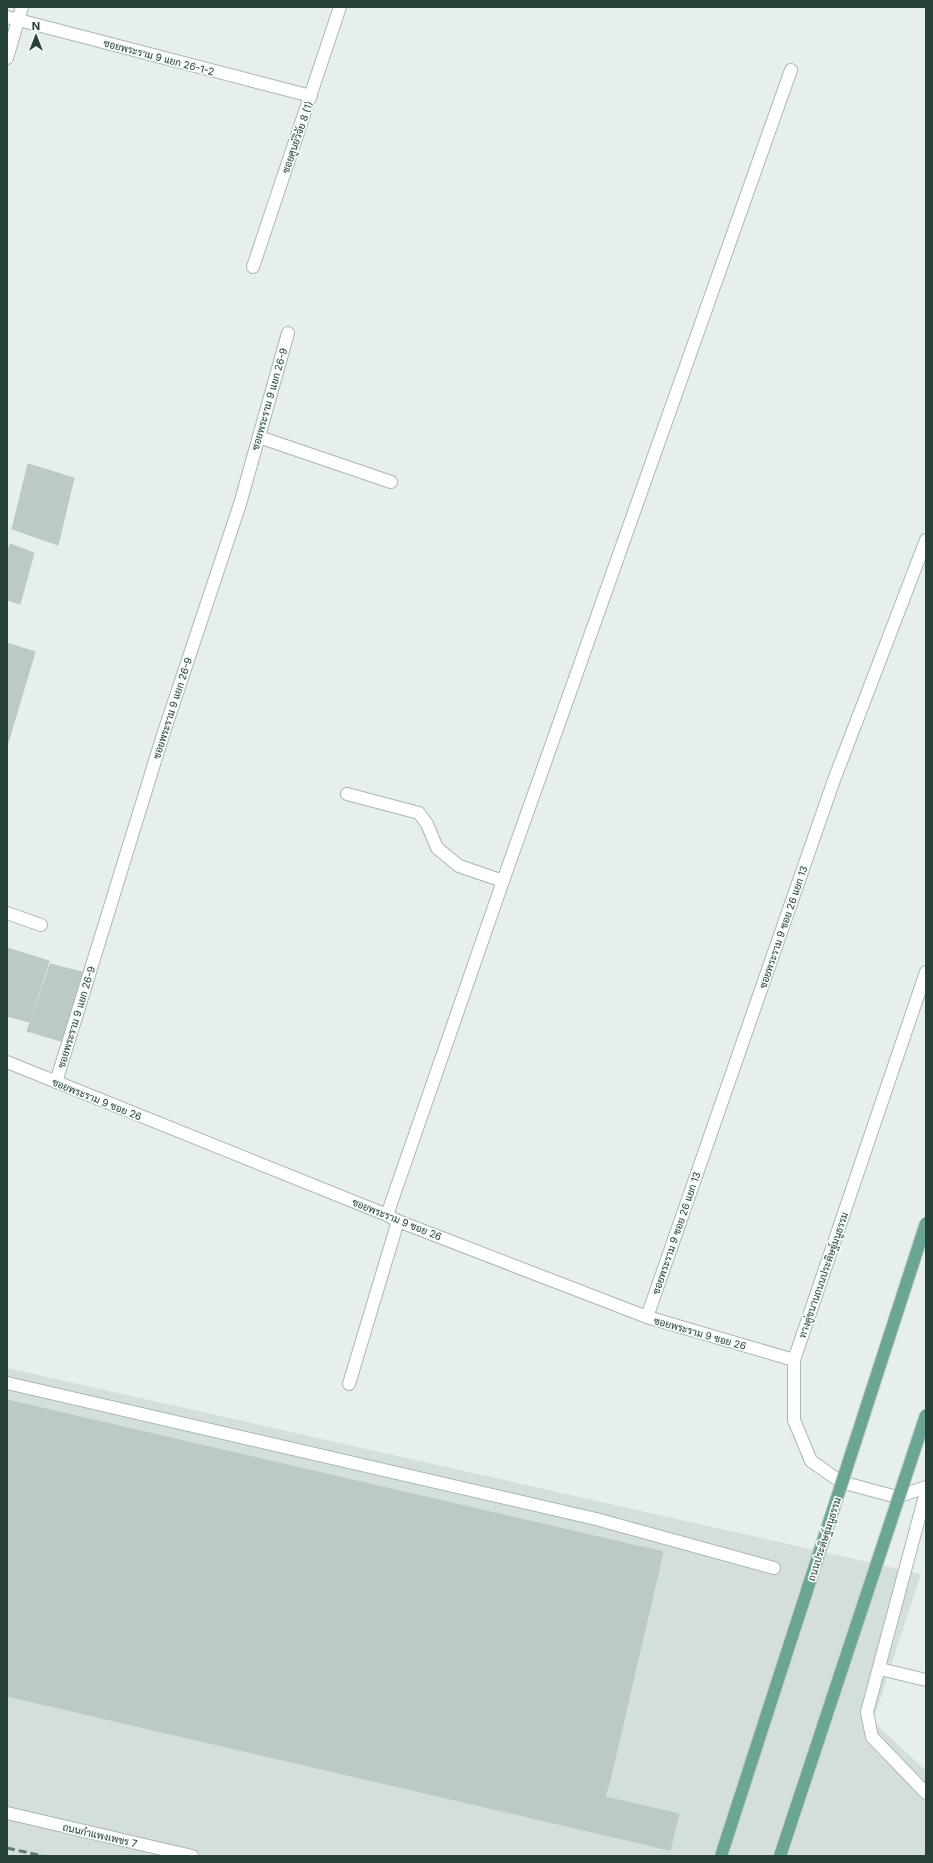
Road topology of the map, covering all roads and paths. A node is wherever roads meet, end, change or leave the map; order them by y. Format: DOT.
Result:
graph roads {
  1 [pos="22,7"];
  2 [pos="340,7"];
  3 [pos="13,18"];
  4 [pos="7,58"];
  5 [pos="791,70"];
  6 [pos="311,96"];
  7 [pos="253,267"];
  8 [pos="288,333"];
  9 [pos="259,437"];
  10 [pos="391,482"];
  11 [pos="926,540"];
  12 [pos="347,794"];
  13 [pos="503,881"];
  14 [pos="7,913"];
  15 [pos="41,925"];
  16 [pos="926,972"];
  17 [pos="7,1062"];
  18 [pos="56,1082"];
  19 [pos="392,1218"];
  20 [pos="926,1222"];
  21 [pos="647,1317"];
  22 [pos="794,1360"];
  23 [pos="7,1382"];
  24 [pos="349,1384"];
  25 [pos="926,1415"];
  26 [pos="926,1487"];
  27 [pos="926,1492"];
  28 [pos="774,1568"];
  29 [pos="880,1669"];
  30 [pos="926,1680"];
  31 [pos="926,1793"];
  32 [pos="7,1813"];
  33 [pos="192,1856"];
  34 [pos="721,1856"];
  35 [pos="780,1856"];
  1 -- 3 [label="street"];
  2 -- 6 [label="street, ซอยศูนย์วิจัย 8 (1)"];
  3 -- 4 [label="street"];
  3 -- 6 [label="street, ซอยพระราม 9 แยก 26-1-2"];
  5 -- 13 [label="street"];
  6 -- 7 [label="street, ซอยศูนย์วิจัย 8 (1)"];
  8 -- 9 [label="street, ซอยพระราม 9 แยก 26-9"];
  9 -- 10 [label="street"];
  9 -- 18 [label="street, ซอยพระราม 9 แยก 26-9"];
  11 -- 21 [label="street, ซอยพระราม 9 ซอย 26 แยก 13"];
  12 -- 13 [label="street"];
  13 -- 19 [label="street"];
  14 -- 15 [label="street"];
  16 -- 22 [label="street, ทางคู่ขนานถนนประดิษฐ์มนูธรรม"];
  17 -- 18 [label="street, ซอยพระราม 9 ซอย 26"];
  18 -- 19 [label="street, ซอยพระราม 9 ซอย 26"];
  19 -- 21 [label="street, ซอยพระราม 9 ซอย 26"];
  19 -- 24 [label="street"];
  20 -- 34 [label="main road, ถนนประดิษฐ์มนูธรรม, bridge"];
  21 -- 22 [label="street, ซอยพระราม 9 ซอย 26"];
  22 -- 26 [label="street, ทางคู่ขนานถนนประดิษฐ์มนูธรรม"];
  23 -- 28 [label="street"];
  25 -- 35 [label="main road, bridge"];
  27 -- 29 [label="street"];
  29 -- 30 [label="street"];
  29 -- 31 [label="street"];
  32 -- 33 [label="street, ถนนกำแพงเพชร 7"];
}
